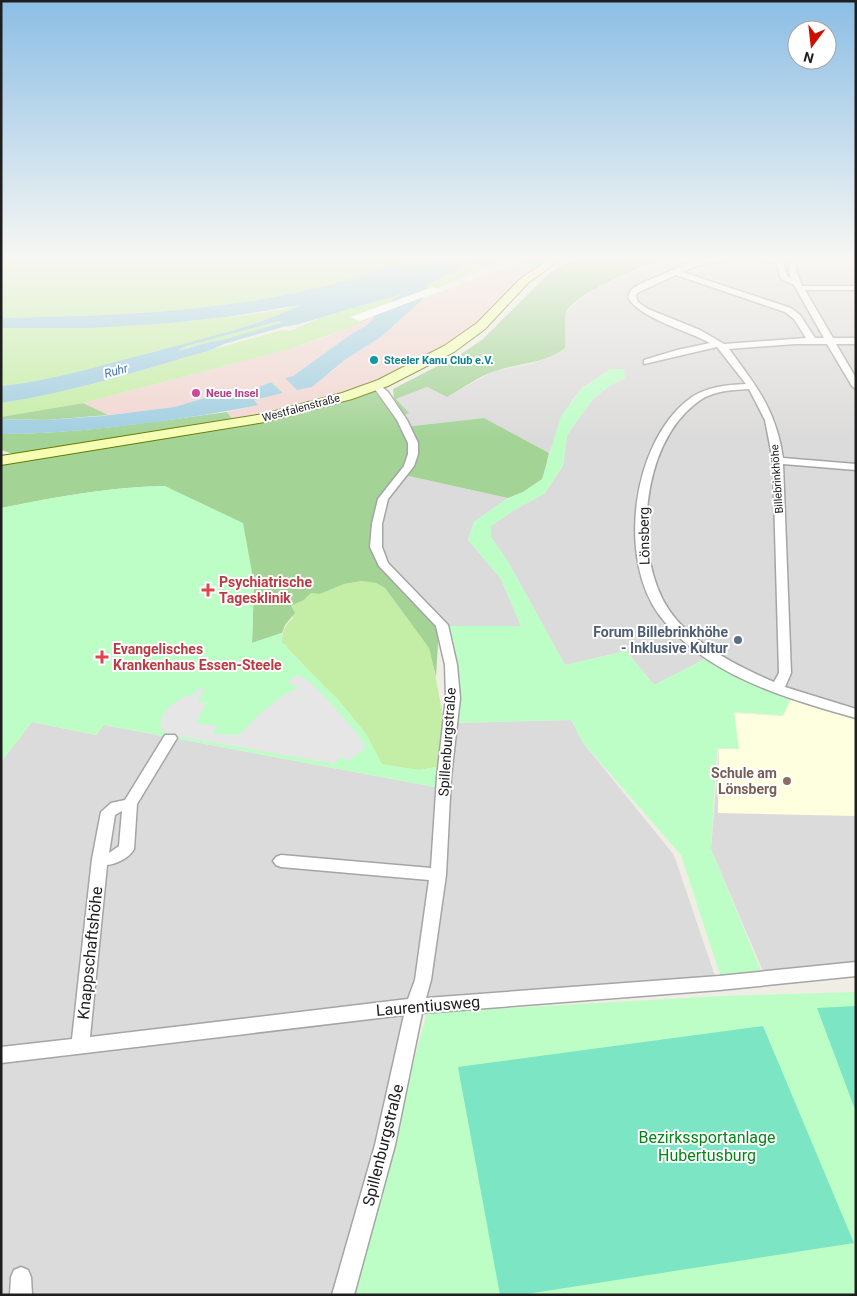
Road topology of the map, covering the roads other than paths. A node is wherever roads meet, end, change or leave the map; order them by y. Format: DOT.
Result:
graph roads {
  1 [pos="490,317"];
  2 [pos="659,317"];
  3 [pos="797,317"];
  4 [pos="816,317"];
  5 [pos="812,341"];
  6 [pos="829,341"];
  7 [pos="856,341"];
  8 [pos="721,346"];
  9 [pos="647,362"];
  10 [pos="376,386"];
  11 [pos="752,386"];
  12 [pos="856,386"];
  13 [pos="1,461"];
  14 [pos="778,461"];
  15 [pos="856,467"];
  16 [pos="778,688"];
  17 [pos="856,714"];
  18 [pos="170,738"];
  19 [pos="130,804"];
  20 [pos="100,859"];
  21 [pos="281,861"];
  22 [pos="438,875"];
  23 [pos="856,969"];
  24 [pos="415,1006"];
  25 [pos="80,1046"];
  26 [pos="1,1055"];
  27 [pos="343,1295"];
  1 -- 10 [label="main road, Westfalenstraße"];
  2 -- 8 [label="street, Billebrinkhöhe"];
  3 -- 5 [label="street"];
  4 -- 6 [label="street"];
  5 -- 6 [label="street"];
  5 -- 8 [label="street"];
  6 -- 7 [label="street"];
  6 -- 12 [label="street"];
  8 -- 9 [label="street"];
  8 -- 11 [label="street, Billebrinkhöhe"];
  10 -- 13 [label="main road, Westfalenstraße"];
  10 -- 22 [label="street, Spillenburgstraße"];
  11 -- 14 [label="street, Billebrinkhöhe"];
  11 -- 16 [label="street, Lönsberg"];
  14 -- 15 [label="street"];
  14 -- 16 [label="street, Billebrinkhöhe"];
  16 -- 17 [label="street, Lönsberg"];
  18 -- 19 [label="street"];
  19 -- 20 [label="street, Knappschaftshöhe"];
  19 -- 20 [label="street"];
  20 -- 25 [label="street, Knappschaftshöhe"];
  21 -- 22 [label="street"];
  22 -- 24 [label="street, Spillenburgstraße"];
  23 -- 24 [label="street, Laurentiusweg"];
  24 -- 25 [label="street, Laurentiusweg"];
  24 -- 27 [label="street, Spillenburgstraße"];
  25 -- 26 [label="street, Laurentiusweg"];
}
